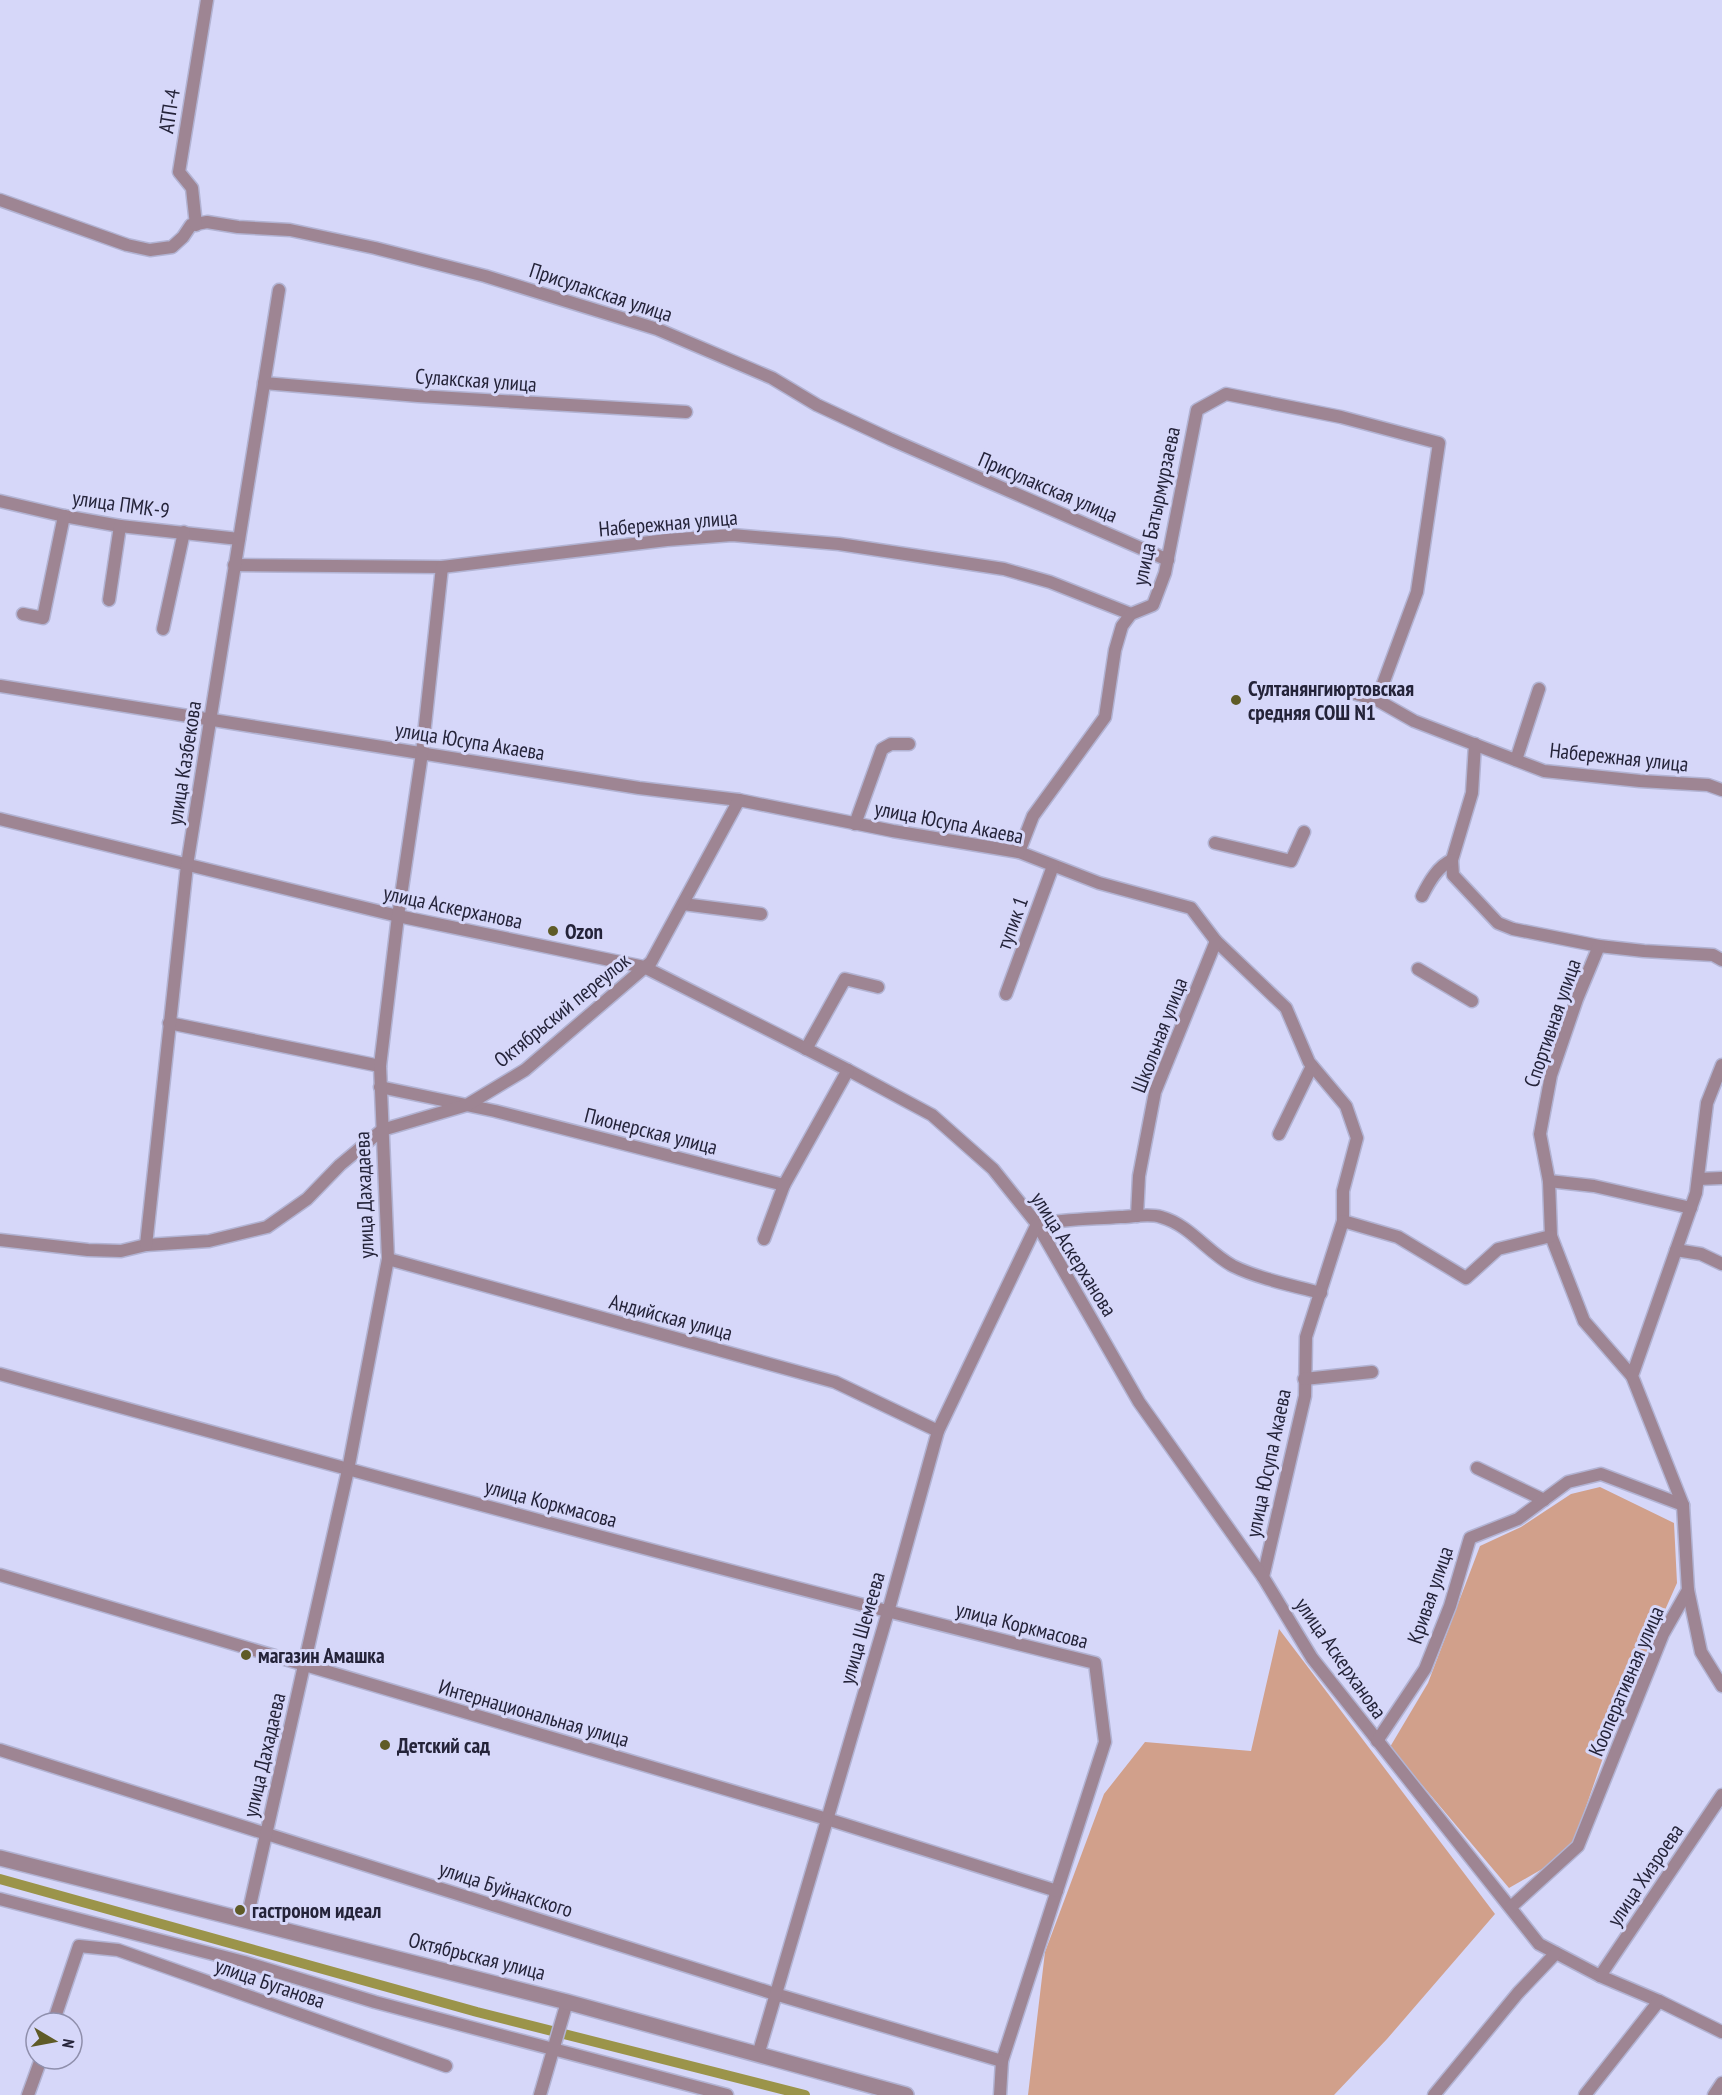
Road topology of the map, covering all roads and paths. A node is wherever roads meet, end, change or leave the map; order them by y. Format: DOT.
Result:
graph roads {
  1 [pos="207,0"];
  2 [pos="0,200"];
  3 [pos="196,225"];
  4 [pos="279,290"];
  5 [pos="264,383"];
  6 [pos="686,412"];
  7 [pos="0,501"];
  8 [pos="64,516"];
  9 [pos="120,526"];
  10 [pos="184,532"];
  11 [pos="238,539"];
  12 [pos="1168,560"];
  13 [pos="234,565"];
  14 [pos="441,567"];
  15 [pos="109,600"];
  16 [pos="1131,614"];
  17 [pos="24,615"];
  18 [pos="163,629"];
  19 [pos="0,686"];
  20 [pos="1539,689"];
  21 [pos="1346,691"];
  22 [pos="1377,700"];
  23 [pos="210,720"];
  24 [pos="909,744"];
  25 [pos="1475,744"];
  26 [pos="422,753"];
  27 [pos="1516,760"];
  28 [pos="1722,790"];
  29 [pos="740,800"];
  30 [pos="0,819"];
  31 [pos="855,824"];
  32 [pos="1304,832"];
  33 [pos="1215,843"];
  34 [pos="1018,852"];
  35 [pos="1452,860"];
  36 [pos="187,865"];
  37 [pos="1053,866"];
  38 [pos="1422,896"];
  39 [pos="683,904"];
  40 [pos="761,914"];
  41 [pos="398,916"];
  42 [pos="1216,940"];
  43 [pos="1599,946"];
  44 [pos="1722,960"];
  45 [pos="644,967"];
  46 [pos="1418,969"];
  47 [pos="878,987"];
  48 [pos="1006,994"];
  49 [pos="1472,1001"];
  50 [pos="169,1023"];
  51 [pos="806,1049"];
  52 [pos="1722,1065"];
  53 [pos="380,1066"];
  54 [pos="1312,1066"];
  55 [pos="848,1070"];
  56 [pos="380,1087"];
  57 [pos="467,1106"];
  58 [pos="382,1130"];
  59 [pos="1279,1134"];
  60 [pos="1722,1178"];
  61 [pos="1698,1179"];
  62 [pos="1549,1181"];
  63 [pos="784,1185"];
  64 [pos="1691,1208"];
  65 [pos="1137,1216"];
  66 [pos="1342,1221"];
  67 [pos="1037,1224"];
  68 [pos="1551,1236"];
  69 [pos="764,1239"];
  70 [pos="0,1240"];
  71 [pos="146,1245"];
  72 [pos="1676,1250"];
  73 [pos="388,1259"];
  74 [pos="1722,1264"];
  75 [pos="1321,1293"];
  76 [pos="1372,1372"];
  77 [pos="0,1374"];
  78 [pos="1632,1376"];
  79 [pos="1304,1379"];
  80 [pos="938,1431"];
  81 [pos="1476,1468"];
  82 [pos="348,1470"];
  83 [pos="1544,1500"];
  84 [pos="1683,1504"];
  85 [pos="0,1575"];
  86 [pos="1263,1577"];
  87 [pos="1688,1590"];
  88 [pos="888,1612"];
  89 [pos="305,1665"];
  90 [pos="1722,1686"];
  91 [pos="1377,1741"];
  92 [pos="0,1750"];
  93 [pos="1722,1795"];
  94 [pos="827,1819"];
  95 [pos="266,1834"];
  96 [pos="0,1857"];
  97 [pos="1057,1892"];
  98 [pos="0,1899"];
  99 [pos="1511,1907"];
  100 [pos="247,1919"];
  101 [pos="1556,1953"];
  102 [pos="1600,1976"];
  103 [pos="775,1994"];
  104 [pos="567,2001"];
  105 [pos="1659,2001"];
  106 [pos="57,2011"];
  107 [pos="1722,2032"];
  108 [pos="554,2049"];
  109 [pos="758,2055"];
  110 [pos="1002,2061"];
  111 [pos="446,2066"];
  112 [pos="37,2071"];
  113 [pos="1722,2083"];
  114 [pos="28,2095"];
  115 [pos="540,2095"];
  116 [pos="727,2095"];
  117 [pos="906,2095"];
  118 [pos="1000,2095"];
  119 [pos="1434,2095"];
  120 [pos="1585,2095"];
  121 [pos="1714,2095"];
  1 -- 3 [label="street, АТП-4"];
  2 -- 3 [label="street"];
  3 -- 12 [label="street, Присулакская улица"];
  4 -- 5 [label="street, улица Казбекова"];
  5 -- 6 [label="street, Сулакская улица"];
  5 -- 11 [label="street, улица Казбекова"];
  7 -- 8 [label="street, улица ПМК-9"];
  8 -- 9 [label="street, улица ПМК-9"];
  8 -- 17 [label="street"];
  9 -- 10 [label="street, улица ПМК-9"];
  9 -- 15 [label="street"];
  10 -- 11 [label="street, улица ПМК-9"];
  10 -- 18 [label="street"];
  11 -- 13 [label="street, улица Казбекова"];
  12 -- 16 [label="street, улица Батырмурзаева"];
  12 -- 22 [label="street, улица Батырмурзаева"];
  13 -- 14 [label="street, Набережная улица"];
  13 -- 23 [label="street, улица Казбекова"];
  14 -- 16 [label="street, Набережная улица"];
  14 -- 26 [label="street, улица Дахадаева"];
  16 -- 34 [label="street, улица Батырмурзаева"];
  19 -- 23 [label="street, улица Юсупа Акаева"];
  20 -- 27 [label="street"];
  21 -- 22 [label="street, Набережная улица"];
  22 -- 25 [label="street, Набережная улица"];
  23 -- 26 [label="street, улица Юсупа Акаева"];
  23 -- 36 [label="street, улица Казбекова"];
  24 -- 31 [label="street"];
  25 -- 27 [label="street, Набережная улица"];
  25 -- 35 [label="street"];
  26 -- 29 [label="street, улица Юсупа Акаева"];
  26 -- 41 [label="street, улица Дахадаева"];
  27 -- 28 [label="street, Набережная улица"];
  29 -- 31 [label="street, улица Юсупа Акаева"];
  29 -- 39 [label="street, Октябрьский переулок"];
  30 -- 36 [label="street, улица Аскерханова"];
  31 -- 34 [label="street, улица Юсупа Акаева"];
  32 -- 33 [label="street"];
  34 -- 37 [label="street, улица Юсупа Акаева"];
  35 -- 38 [label="street"];
  35 -- 43 [label="street"];
  36 -- 41 [label="street, улица Аскерханова"];
  36 -- 50 [label="street, улица Казбекова"];
  37 -- 42 [label="street, улица Юсупа Акаева"];
  37 -- 48 [label="street, тупик 1"];
  39 -- 40 [label="street"];
  39 -- 45 [label="street, Октябрьский переулок"];
  41 -- 45 [label="street, улица Аскерханова"];
  41 -- 53 [label="street, улица Дахадаева"];
  42 -- 54 [label="street, улица Юсупа Акаева"];
  42 -- 65 [label="street, Школьная улица"];
  43 -- 44 [label="street"];
  43 -- 62 [label="street, Спортивная улица"];
  45 -- 51 [label="street, улица Аскерханова"];
  45 -- 57 [label="street, Октябрьский переулок"];
  46 -- 49 [label="street"];
  47 -- 51 [label="street"];
  50 -- 53 [label="street"];
  50 -- 71 [label="street, улица Казбекова"];
  51 -- 55 [label="street, улица Аскерханова"];
  52 -- 61 [label="street"];
  53 -- 56 [label="street, улица Дахадаева"];
  54 -- 59 [label="street"];
  54 -- 66 [label="street, улица Юсупа Акаева"];
  55 -- 63 [label="street"];
  55 -- 67 [label="street, улица Аскерханова"];
  56 -- 57 [label="street, Пионерская улица"];
  56 -- 58 [label="street, улица Дахадаева"];
  57 -- 58 [label="street, Октябрьский переулок"];
  57 -- 63 [label="street, Пионерская улица"];
  58 -- 71 [label="street, Октябрьский переулок"];
  58 -- 73 [label="street, улица Дахадаева"];
  60 -- 61 [label="street"];
  61 -- 64 [label="street"];
  62 -- 64 [label="street"];
  62 -- 68 [label="street, Спортивная улица"];
  63 -- 69 [label="street"];
  64 -- 72 [label="street"];
  65 -- 67 [label="street"];
  65 -- 75 [label="street"];
  66 -- 68 [label="street"];
  66 -- 75 [label="street, улица Юсупа Акаева"];
  67 -- 80 [label="street, улица Шемеева"];
  67 -- 86 [label="street, улица Аскерханова"];
  68 -- 78 [label="street, Спортивная улица"];
  70 -- 71 [label="street, Октябрьский переулок"];
  72 -- 74 [label="street"];
  72 -- 78 [label="street"];
  73 -- 80 [label="street, Андийская улица"];
  73 -- 82 [label="street, улица Дахадаева"];
  75 -- 79 [label="street, улица Юсупа Акаева"];
  76 -- 79 [label="street"];
  77 -- 82 [label="street, улица Коркмасова"];
  78 -- 84 [label="street, Кооперативная улица"];
  79 -- 86 [label="street, улица Юсупа Акаева"];
  80 -- 88 [label="street, улица Шемеева"];
  81 -- 83 [label="street"];
  82 -- 88 [label="street, улица Коркмасова"];
  82 -- 89 [label="street, улица Дахадаева"];
  83 -- 84 [label="street, Кривая улица"];
  83 -- 91 [label="street, Кривая улица"];
  84 -- 87 [label="street, Кооперативная улица"];
  85 -- 89 [label="street, Интернациональная улица"];
  86 -- 91 [label="street, улица Аскерханова"];
  87 -- 90 [label="street"];
  87 -- 99 [label="street, Кооперативная улица"];
  88 -- 94 [label="street, улица Шемеева"];
  88 -- 97 [label="street, улица Коркмасова"];
  89 -- 94 [label="street, Интернациональная улица"];
  89 -- 95 [label="street, улица Дахадаева"];
  91 -- 99 [label="street, улица Аскерханова"];
  92 -- 95 [label="street, улица Буйнакского"];
  93 -- 102 [label="street, улица Хизроева"];
  94 -- 97 [label="street, Интернациональная улица"];
  94 -- 103 [label="street, улица Шемеева"];
  95 -- 100 [label="street, улица Дахадаева"];
  95 -- 103 [label="street, улица Буйнакского"];
  96 -- 100 [label="street, Октябрьская улица"];
  97 -- 110 [label="street"];
  98 -- 108 [label="street"];
  99 -- 101 [label="street, улица Аскерханова"];
  100 -- 104 [label="street, Октябрьская улица"];
  101 -- 102 [label="street, улица Аскерханова"];
  101 -- 119 [label="street"];
  102 -- 105 [label="street, улица Аскерханова"];
  103 -- 109 [label="street, улица Шемеева"];
  103 -- 110 [label="street, улица Буйнакского"];
  104 -- 108 [label="street"];
  104 -- 109 [label="street, Октябрьская улица"];
  105 -- 107 [label="street, улица Аскерханова"];
  105 -- 120 [label="street"];
  106 -- 111 [label="street, улица Буганова"];
  108 -- 115 [label="street"];
  108 -- 116 [label="street"];
  109 -- 117 [label="street, Октябрьская улица"];
  110 -- 118 [label="street"];
  112 -- 114 [label="street"];
  113 -- 121 [label="street"];
}
